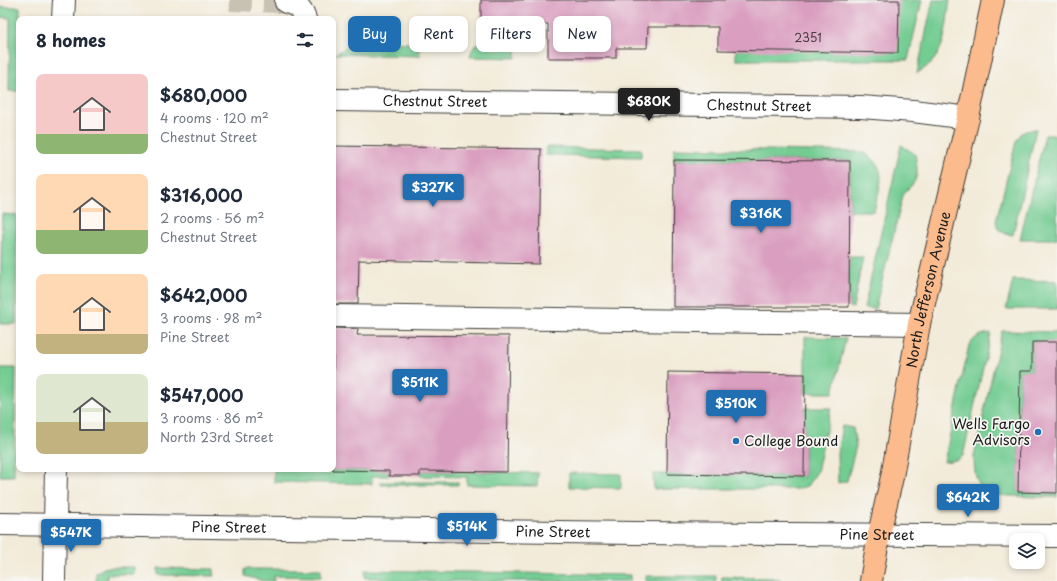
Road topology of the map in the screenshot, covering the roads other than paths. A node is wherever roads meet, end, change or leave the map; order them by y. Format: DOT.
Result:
graph roads {
  1 [pos="64,0"];
  2 [pos="993,0"];
  3 [pos="286,2"];
  4 [pos="63,16"];
  5 [pos="304,16"];
  6 [pos="336,100"];
  7 [pos="968,118"];
  8 [pos="336,316"];
  9 [pos="919,324"];
  10 [pos="56,472"];
  11 [pos="0,524"];
  12 [pos="55,524"];
  13 [pos="879,534"];
  14 [pos="1057,536"];
  15 [pos="54,581"];
  16 [pos="871,581"];
  1 -- 4 [label="street"];
  2 -- 7 [label="main road, North Jefferson Avenue"];
  3 -- 5 [label="street"];
  6 -- 7 [label="street, Chestnut Street"];
  7 -- 9 [label="main road, North Jefferson Avenue"];
  8 -- 9 [label="street"];
  9 -- 13 [label="main road, North Jefferson Avenue"];
  10 -- 12 [label="street"];
  11 -- 12 [label="street, Pine Street"];
  12 -- 13 [label="street, Pine Street"];
  12 -- 15 [label="street"];
  13 -- 14 [label="street, Pine Street"];
  13 -- 16 [label="main road, North Jefferson Avenue"];
}
